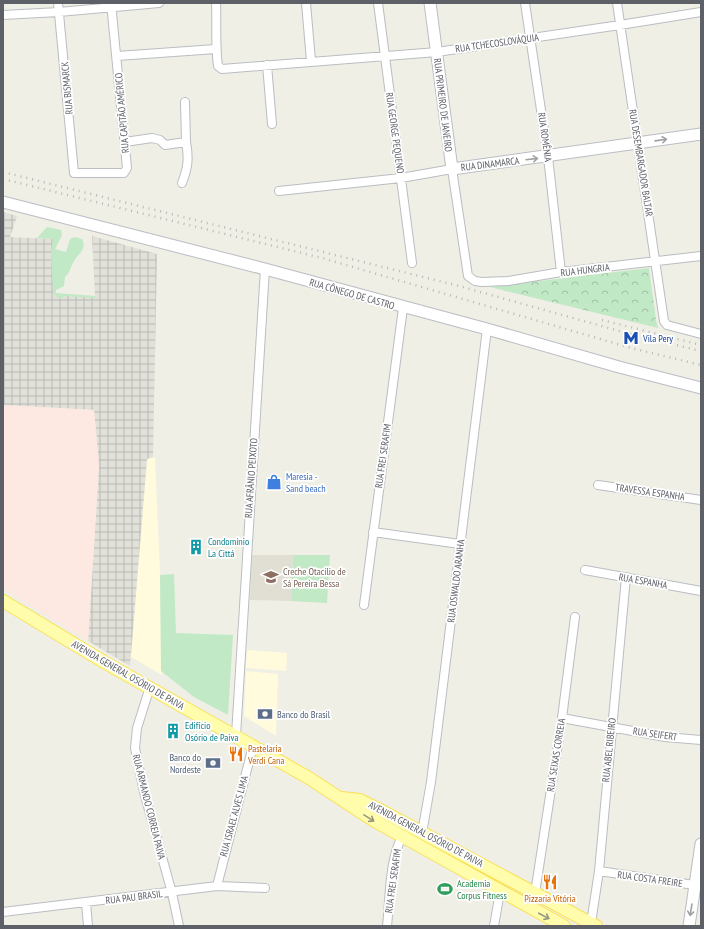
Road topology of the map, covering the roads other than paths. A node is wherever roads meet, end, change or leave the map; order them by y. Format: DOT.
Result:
graph roads {
  1 [pos="58,3"];
  2 [pos="158,3"];
  3 [pos="216,3"];
  4 [pos="306,3"];
  5 [pos="378,3"];
  6 [pos="430,3"];
  7 [pos="525,3"];
  8 [pos="617,3"];
  9 [pos="111,5"];
  10 [pos="59,12"];
  11 [pos="701,12"];
  12 [pos="3,15"];
  13 [pos="620,26"];
  14 [pos="530,38"];
  15 [pos="216,50"];
  16 [pos="436,52"];
  17 [pos="117,56"];
  18 [pos="384,57"];
  19 [pos="311,62"];
  20 [pos="267,66"];
  21 [pos="185,102"];
  22 [pos="272,124"];
  23 [pos="701,134"];
  24 [pos="125,142"];
  25 [pos="186,142"];
  26 [pos="638,143"];
  27 [pos="548,157"];
  28 [pos="452,169"];
  29 [pos="74,172"];
  30 [pos="401,178"];
  31 [pos="182,183"];
  32 [pos="279,191"];
  33 [pos="3,202"];
  34 [pos="701,256"];
  35 [pos="656,262"];
  36 [pos="412,263"];
  37 [pos="265,269"];
  38 [pos="562,272"];
  39 [pos="469,278"];
  40 [pos="403,308"];
  41 [pos="487,329"];
  42 [pos="701,334"];
  43 [pos="701,388"];
  44 [pos="598,485"];
  45 [pos="701,500"];
  46 [pos="373,532"];
  47 [pos="460,544"];
  48 [pos="585,570"];
  49 [pos="626,578"];
  50 [pos="701,591"];
  51 [pos="3,601"];
  52 [pos="364,605"];
  53 [pos="575,617"];
  54 [pos="150,687"];
  55 [pos="562,718"];
  56 [pos="612,728"];
  57 [pos="236,735"];
  58 [pos="701,740"];
  59 [pos="253,746"];
  60 [pos="336,797"];
  61 [pos="422,833"];
  62 [pos="402,837"];
  63 [pos="701,844"];
  64 [pos="599,871"];
  65 [pos="217,886"];
  66 [pos="698,886"];
  67 [pos="265,888"];
  68 [pos="500,892"];
  69 [pos="172,893"];
  70 [pos="535,893"];
  71 [pos="86,903"];
  72 [pos="3,912"];
  73 [pos="594,924"];
  74 [pos="88,926"];
  75 [pos="179,926"];
  76 [pos="387,926"];
  77 [pos="494,926"];
  78 [pos="564,926"];
  79 [pos="689,926"];
  1 -- 10 [label="street, RUA BISMARCK"];
  2 -- 9 [label="street"];
  3 -- 15 [label="street"];
  4 -- 19 [label="street"];
  5 -- 18 [label="street, RUA GEORGE PEQUENO"];
  6 -- 16 [label="main road, RUA PRIMEIRO DE JANEIRO"];
  7 -- 14 [label="street, RUA ROMÊNIA"];
  8 -- 13 [label="street, RUA DESEMBARGADOR BALTAR"];
  9 -- 10 [label="street"];
  9 -- 17 [label="street, RUA CAPITÃO AMÉRICO"];
  10 -- 12 [label="street"];
  10 -- 29 [label="street, RUA BISMARCK"];
  11 -- 13 [label="street, RUA TCHECOSLOVÁQUIA"];
  13 -- 14 [label="street, RUA TCHECOSLOVÁQUIA"];
  13 -- 26 [label="street, RUA DESEMBARGADOR BALTAR"];
  14 -- 16 [label="street, RUA TCHECOSLOVÁQUIA"];
  14 -- 27 [label="street, RUA ROMÊNIA"];
  15 -- 17 [label="street"];
  15 -- 20 [label="street, RUA TCHECOSLOVÁQUIA"];
  16 -- 18 [label="street, RUA TCHECOSLOVÁQUIA"];
  16 -- 28 [label="main road, RUA PRIMEIRO DE JANEIRO"];
  17 -- 24 [label="street, RUA CAPITÃO AMÉRICO"];
  18 -- 19 [label="street, RUA TCHECOSLOVÁQUIA"];
  18 -- 30 [label="street, RUA GEORGE PEQUENO"];
  19 -- 20 [label="street, RUA TCHECOSLOVÁQUIA"];
  20 -- 22 [label="street"];
  21 -- 25 [label="street"];
  26 -- 23 [label="main road, RUA DINAMARCA, one-way"];
  24 -- 25 [label="street"];
  24 -- 29 [label="street, RUA CAPITÃO AMÉRICO"];
  25 -- 31 [label="street"];
  26 -- 27 [label="main road, RUA DINAMARCA"];
  26 -- 35 [label="street, RUA DESEMBARGADOR BALTAR"];
  28 -- 27 [label="main road, RUA DINAMARCA, one-way"];
  27 -- 38 [label="street, RUA ROMÊNIA"];
  28 -- 30 [label="street, RUA DINAMARCA"];
  28 -- 39 [label="street, RUA PRIMEIRO DE JANEIRO"];
  30 -- 32 [label="street, RUA DINAMARCA"];
  30 -- 36 [label="street, RUA GEORGE PEQUENO"];
  33 -- 37 [label="main road, RUA CÔNEGO DE CASTRO"];
  34 -- 35 [label="street, RUA HUNGRIA"];
  35 -- 38 [label="street, RUA HUNGRIA"];
  35 -- 42 [label="street, RUA DESEMBARGADOR BALTAR"];
  37 -- 40 [label="main road, RUA CÔNEGO DE CASTRO"];
  37 -- 57 [label="street, RUA AFRÂNIO PEIXOTO"];
  38 -- 39 [label="street, RUA HUNGRIA"];
  40 -- 41 [label="main road, RUA CÔNEGO DE CASTRO"];
  40 -- 46 [label="street, RUA FREI SERAFIM"];
  41 -- 43 [label="main road, RUA CÔNEGO DE CASTRO"];
  41 -- 47 [label="street, RUA OSWALDO ARANHA"];
  44 -- 45 [label="street, TRAVESSA ESPANHA"];
  46 -- 47 [label="street"];
  46 -- 52 [label="street, RUA FREI SERAFIM"];
  47 -- 61 [label="street, RUA OSWALDO ARANHA"];
  48 -- 49 [label="street, RUA ESPANHA"];
  49 -- 50 [label="street, RUA ESPANHA"];
  49 -- 56 [label="street, RUA ABEL RIBEIRO"];
  51 -- 54 [label="main road, AVENIDA GENERAL OSÓRIO DE PAIVA"];
  53 -- 55 [label="street, RUA SEIXAS CORREIA"];
  54 -- 57 [label="main road, AVENIDA GENERAL OSÓRIO DE PAIVA"];
  54 -- 69 [label="street, RUA ARMANDO CORREIA PAIVA"];
  55 -- 56 [label="street, RUA SEIFERT"];
  55 -- 70 [label="street, RUA SEIXAS CORREIA"];
  56 -- 58 [label="street, RUA SEIFERT"];
  56 -- 64 [label="street, RUA ABEL RIBEIRO"];
  57 -- 59 [label="main road, AVENIDA GENERAL OSÓRIO DE PAIVA"];
  59 -- 60 [label="main road, AVENIDA GENERAL OSÓRIO DE PAIVA"];
  59 -- 65 [label="street, RUA ISRAEL ALVES LIMA"];
  60 -- 61 [label="main road, AVENIDA GENERAL OSÓRIO DE PAIVA"];
  60 -- 62 [label="main road, AVENIDA GENERAL OSÓRIO DE PAIVA, one-way"];
  61 -- 70 [label="main road, AVENIDA GENERAL OSÓRIO DE PAIVA"];
  62 -- 68 [label="main road, AVENIDA GENERAL OSÓRIO DE PAIVA"];
  62 -- 76 [label="street, RUA FREI SERAFIM"];
  63 -- 66 [label="main road"];
  64 -- 66 [label="street, RUA COSTA FREIRE"];
  64 -- 73 [label="street, RUA ABEL RIBEIRO"];
  65 -- 67 [label="street, RUA PAU BRASIL"];
  65 -- 69 [label="street, RUA PAU BRASIL"];
  66 -- 79 [label="main road, one-way"];
  68 -- 77 [label="street"];
  68 -- 78 [label="main road, AVENIDA GENERAL OSÓRIO DE PAIVA, one-way"];
  69 -- 71 [label="street, RUA PAU BRASIL"];
  69 -- 75 [label="street, RUA ARMANDO CORREIA PAIVA"];
  70 -- 73 [label="main road, AVENIDA GENERAL OSÓRIO DE PAIVA"];
  71 -- 72 [label="street, RUA PAU BRASIL"];
  71 -- 74 [label="street"];
}
